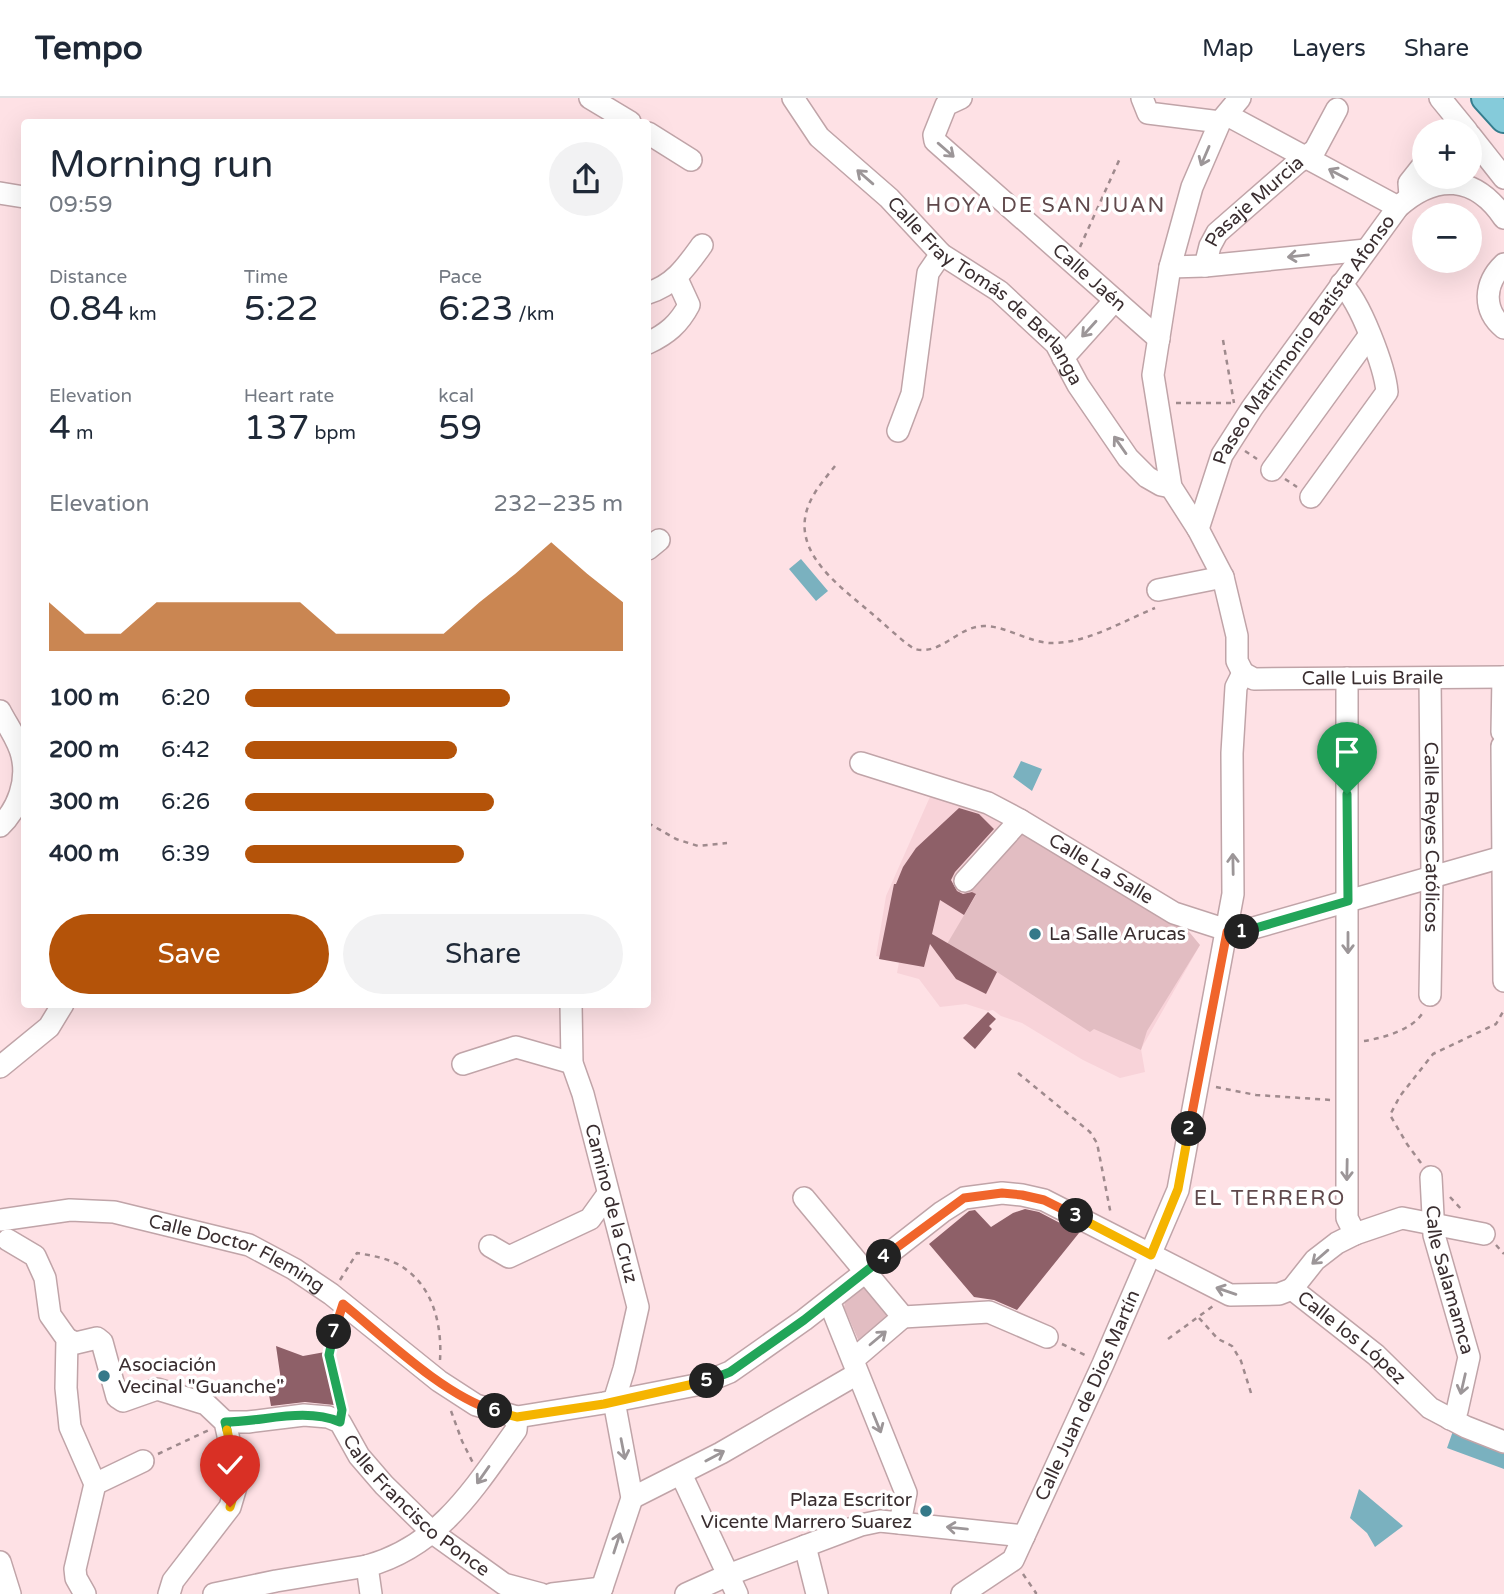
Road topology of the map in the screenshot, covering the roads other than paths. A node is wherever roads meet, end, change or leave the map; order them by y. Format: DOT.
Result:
graph roads {
  1 [pos="590,98"];
  2 [pos="793,98"];
  3 [pos="961,98"];
  4 [pos="1142,98"];
  5 [pos="1440,98"];
  6 [pos="1485,98"];
  7 [pos="1337,109"];
  8 [pos="1229,112"];
  9 [pos="625,119"];
  10 [pos="1457,119"];
  11 [pos="1504,119"];
  12 [pos="651,135"];
  13 [pos="1482,150"];
  14 [pos="1307,157"];
  15 [pos="691,160"];
  16 [pos="1504,178"];
  17 [pos="1412,179"];
  18 [pos="0,193"];
  19 [pos="21,196"];
  20 [pos="1404,202"];
  21 [pos="1504,218"];
  22 [pos="702,245"];
  23 [pos="941,254"];
  24 [pos="1351,264"];
  25 [pos="1504,264"];
  26 [pos="1205,266"];
  27 [pos="1170,267"];
  28 [pos="677,278"];
  29 [pos="651,292"];
  30 [pos="1115,300"];
  31 [pos="1504,328"];
  32 [pos="1369,336"];
  33 [pos="1159,338"];
  34 [pos="651,342"];
  35 [pos="1063,358"];
  36 [pos="898,431"];
  37 [pos="1272,470"];
  38 [pos="1171,487"];
  39 [pos="1311,497"];
  40 [pos="1198,529"];
  41 [pos="1223,578"];
  42 [pos="1158,590"];
  43 [pos="1243,673"];
  44 [pos="1503,677"];
  45 [pos="1348,678"];
  46 [pos="1430,678"];
  47 [pos="0,711"];
  48 [pos="21,754"];
  49 [pos="861,763"];
  50 [pos="21,791"];
  51 [pos="1020,820"];
  52 [pos="0,826"];
  53 [pos="1502,857"];
  54 [pos="1433,877"];
  55 [pos="965,881"];
  56 [pos="1348,901"];
  57 [pos="1227,932"];
  58 [pos="1504,981"];
  59 [pos="1430,995"];
  60 [pos="61,1008"];
  61 [pos="571,1008"];
  62 [pos="572,1063"];
  63 [pos="463,1064"];
  64 [pos="0,1067"];
  65 [pos="1431,1177"];
  66 [pos="608,1194"];
  67 [pos="804,1198"];
  68 [pos="22,1216"];
  69 [pos="0,1220"];
  70 [pos="1433,1224"];
  71 [pos="1355,1234"];
  72 [pos="1484,1234"];
  73 [pos="4,1244"];
  74 [pos="491,1246"];
  75 [pos="1151,1255"];
  76 [pos="866,1271"];
  77 [pos="1292,1289"];
  78 [pos="828,1301"];
  79 [pos="903,1317"];
  80 [pos="1047,1337"];
  81 [pos="68,1339"];
  82 [pos="855,1367"];
  83 [pos="614,1401"];
  84 [pos="517,1417"];
  85 [pos="1450,1419"];
  86 [pos="225,1422"];
  87 [pos="1504,1442"];
  88 [pos="143,1461"];
  89 [pos="681,1474"];
  90 [pos="95,1484"];
  91 [pos="632,1498"];
  92 [pos="900,1522"];
  93 [pos="433,1533"];
  94 [pos="1024,1536"];
  95 [pos="805,1546"];
  96 [pos="0,1565"];
  97 [pos="367,1566"];
  98 [pos="733,1584"];
  99 [pos="313,1585"];
  100 [pos="605,1591"];
  101 [pos="10,1594"];
  102 [pos="85,1594"];
  103 [pos="169,1594"];
  104 [pos="214,1594"];
  105 [pos="371,1594"];
  106 [pos="541,1594"];
  107 [pos="552,1594"];
  108 [pos="686,1594"];
  109 [pos="817,1594"];
  110 [pos="962,1594"];
  1 -- 9 [label="street"];
  23 -- 2 [label="street, Calle Fray Tomás de Berlanga, one-way"];
  3 -- 30 [label="street, Calle Jaén, one-way"];
  4 -- 8 [label="street"];
  5 -- 10 [label="street"];
  6 -- 11 [label="main road"];
  7 -- 14 [label="street, Pasaje Murcia"];
  8 -- 14 [label="street"];
  8 -- 27 [label="street, one-way"];
  12 -- 15 [label="street"];
  13 -- 16 [label="street"];
  20 -- 14 [label="street, one-way"];
  14 -- 26 [label="street, Pasaje Murcia"];
  17 -- 20 [label="street, Paseo Matrimonio Batista Afonso"];
  18 -- 19 [label="street"];
  20 -- 21 [label="street"];
  20 -- 24 [label="street, Paseo Matrimonio Batista Afonso"];
  22 -- 28 [label="street"];
  23 -- 35 [label="street, Calle Fray Tomás de Berlanga"];
  23 -- 36 [label="street"];
  24 -- 26 [label="street, one-way"];
  24 -- 32 [label="street"];
  24 -- 40 [label="street, Paseo Matrimonio Batista Afonso"];
  25 -- 31 [label="street"];
  26 -- 27 [label="street"];
  27 -- 33 [label="street"];
  28 -- 29 [label="street"];
  28 -- 34 [label="street"];
  30 -- 33 [label="street, Calle Jaén"];
  30 -- 35 [label="street, one-way"];
  32 -- 37 [label="street"];
  32 -- 39 [label="street"];
  33 -- 38 [label="street"];
  38 -- 35 [label="street, Calle Fray Tomás de Berlanga, one-way"];
  38 -- 40 [label="street"];
  40 -- 41 [label="street"];
  41 -- 42 [label="street"];
  41 -- 43 [label="street"];
  43 -- 45 [label="street, Calle Luis Braile"];
  57 -- 43 [label="street, one-way"];
  44 -- 46 [label="street, Calle Luis Braile"];
  44 -- 53 [label="street"];
  45 -- 46 [label="street, Calle Luis Braile"];
  45 -- 56 [label="street"];
  46 -- 54 [label="street, Calle Reyes Católicos"];
  47 -- 48 [label="street"];
  49 -- 51 [label="street, Calle La Salle"];
  50 -- 52 [label="street"];
  51 -- 55 [label="street"];
  51 -- 57 [label="street, Calle La Salle"];
  53 -- 54 [label="street"];
  53 -- 58 [label="street"];
  54 -- 56 [label="street"];
  54 -- 59 [label="street, Calle Reyes Católicos"];
  56 -- 57 [label="street"];
  56 -- 71 [label="street, one-way"];
  57 -- 75 [label="street"];
  60 -- 64 [label="street"];
  61 -- 62 [label="street, Camino de la Cruz"];
  62 -- 63 [label="street"];
  62 -- 66 [label="street, Camino de la Cruz"];
  65 -- 70 [label="street, Calle Salamamca"];
  66 -- 74 [label="street"];
  66 -- 83 [label="street, Camino de la Cruz"];
  67 -- 76 [label="street"];
  68 -- 69 [label="street, Calle Doctor Fleming"];
  68 -- 73 [label="street"];
  68 -- 84 [label="street, Calle Doctor Fleming"];
  70 -- 71 [label="street"];
  70 -- 72 [label="street"];
  70 -- 85 [label="street, Calle Salamamca, one-way"];
  71 -- 77 [label="street, one-way"];
  73 -- 81 [label="street"];
  75 -- 76 [label="street, Calle Doctor Fleming"];
  77 -- 75 [label="street, Calle los López, one-way"];
  75 -- 94 [label="street, Calle Juan de Dios Martín"];
  76 -- 78 [label="street, Calle Doctor Fleming"];
  76 -- 79 [label="street"];
  77 -- 85 [label="street, Calle los López"];
  78 -- 82 [label="street"];
  78 -- 83 [label="street, Calle Doctor Fleming"];
  79 -- 80 [label="street"];
  82 -- 79 [label="street, one-way"];
  81 -- 86 [label="street"];
  81 -- 90 [label="street"];
  89 -- 82 [label="street, one-way"];
  82 -- 92 [label="street, one-way"];
  83 -- 84 [label="street, Calle Doctor Fleming"];
  83 -- 91 [label="street, one-way"];
  84 -- 93 [label="street, one-way"];
  85 -- 87 [label="street, Calle los López"];
  86 -- 93 [label="street, Calle Francisco Ponce"];
  86 -- 103 [label="street"];
  88 -- 90 [label="street"];
  89 -- 91 [label="street"];
  89 -- 98 [label="street"];
  90 -- 102 [label="street"];
  100 -- 91 [label="street, one-way"];
  94 -- 92 [label="street, one-way"];
  92 -- 95 [label="street"];
  93 -- 97 [label="street"];
  93 -- 106 [label="street, Calle Francisco Ponce"];
  94 -- 110 [label="street, Calle Juan de Dios Martín"];
  95 -- 98 [label="street"];
  95 -- 109 [label="street"];
  96 -- 101 [label="street"];
  97 -- 99 [label="street"];
  97 -- 105 [label="street"];
  98 -- 108 [label="street"];
  99 -- 104 [label="street"];
  100 -- 107 [label="street"];
}
